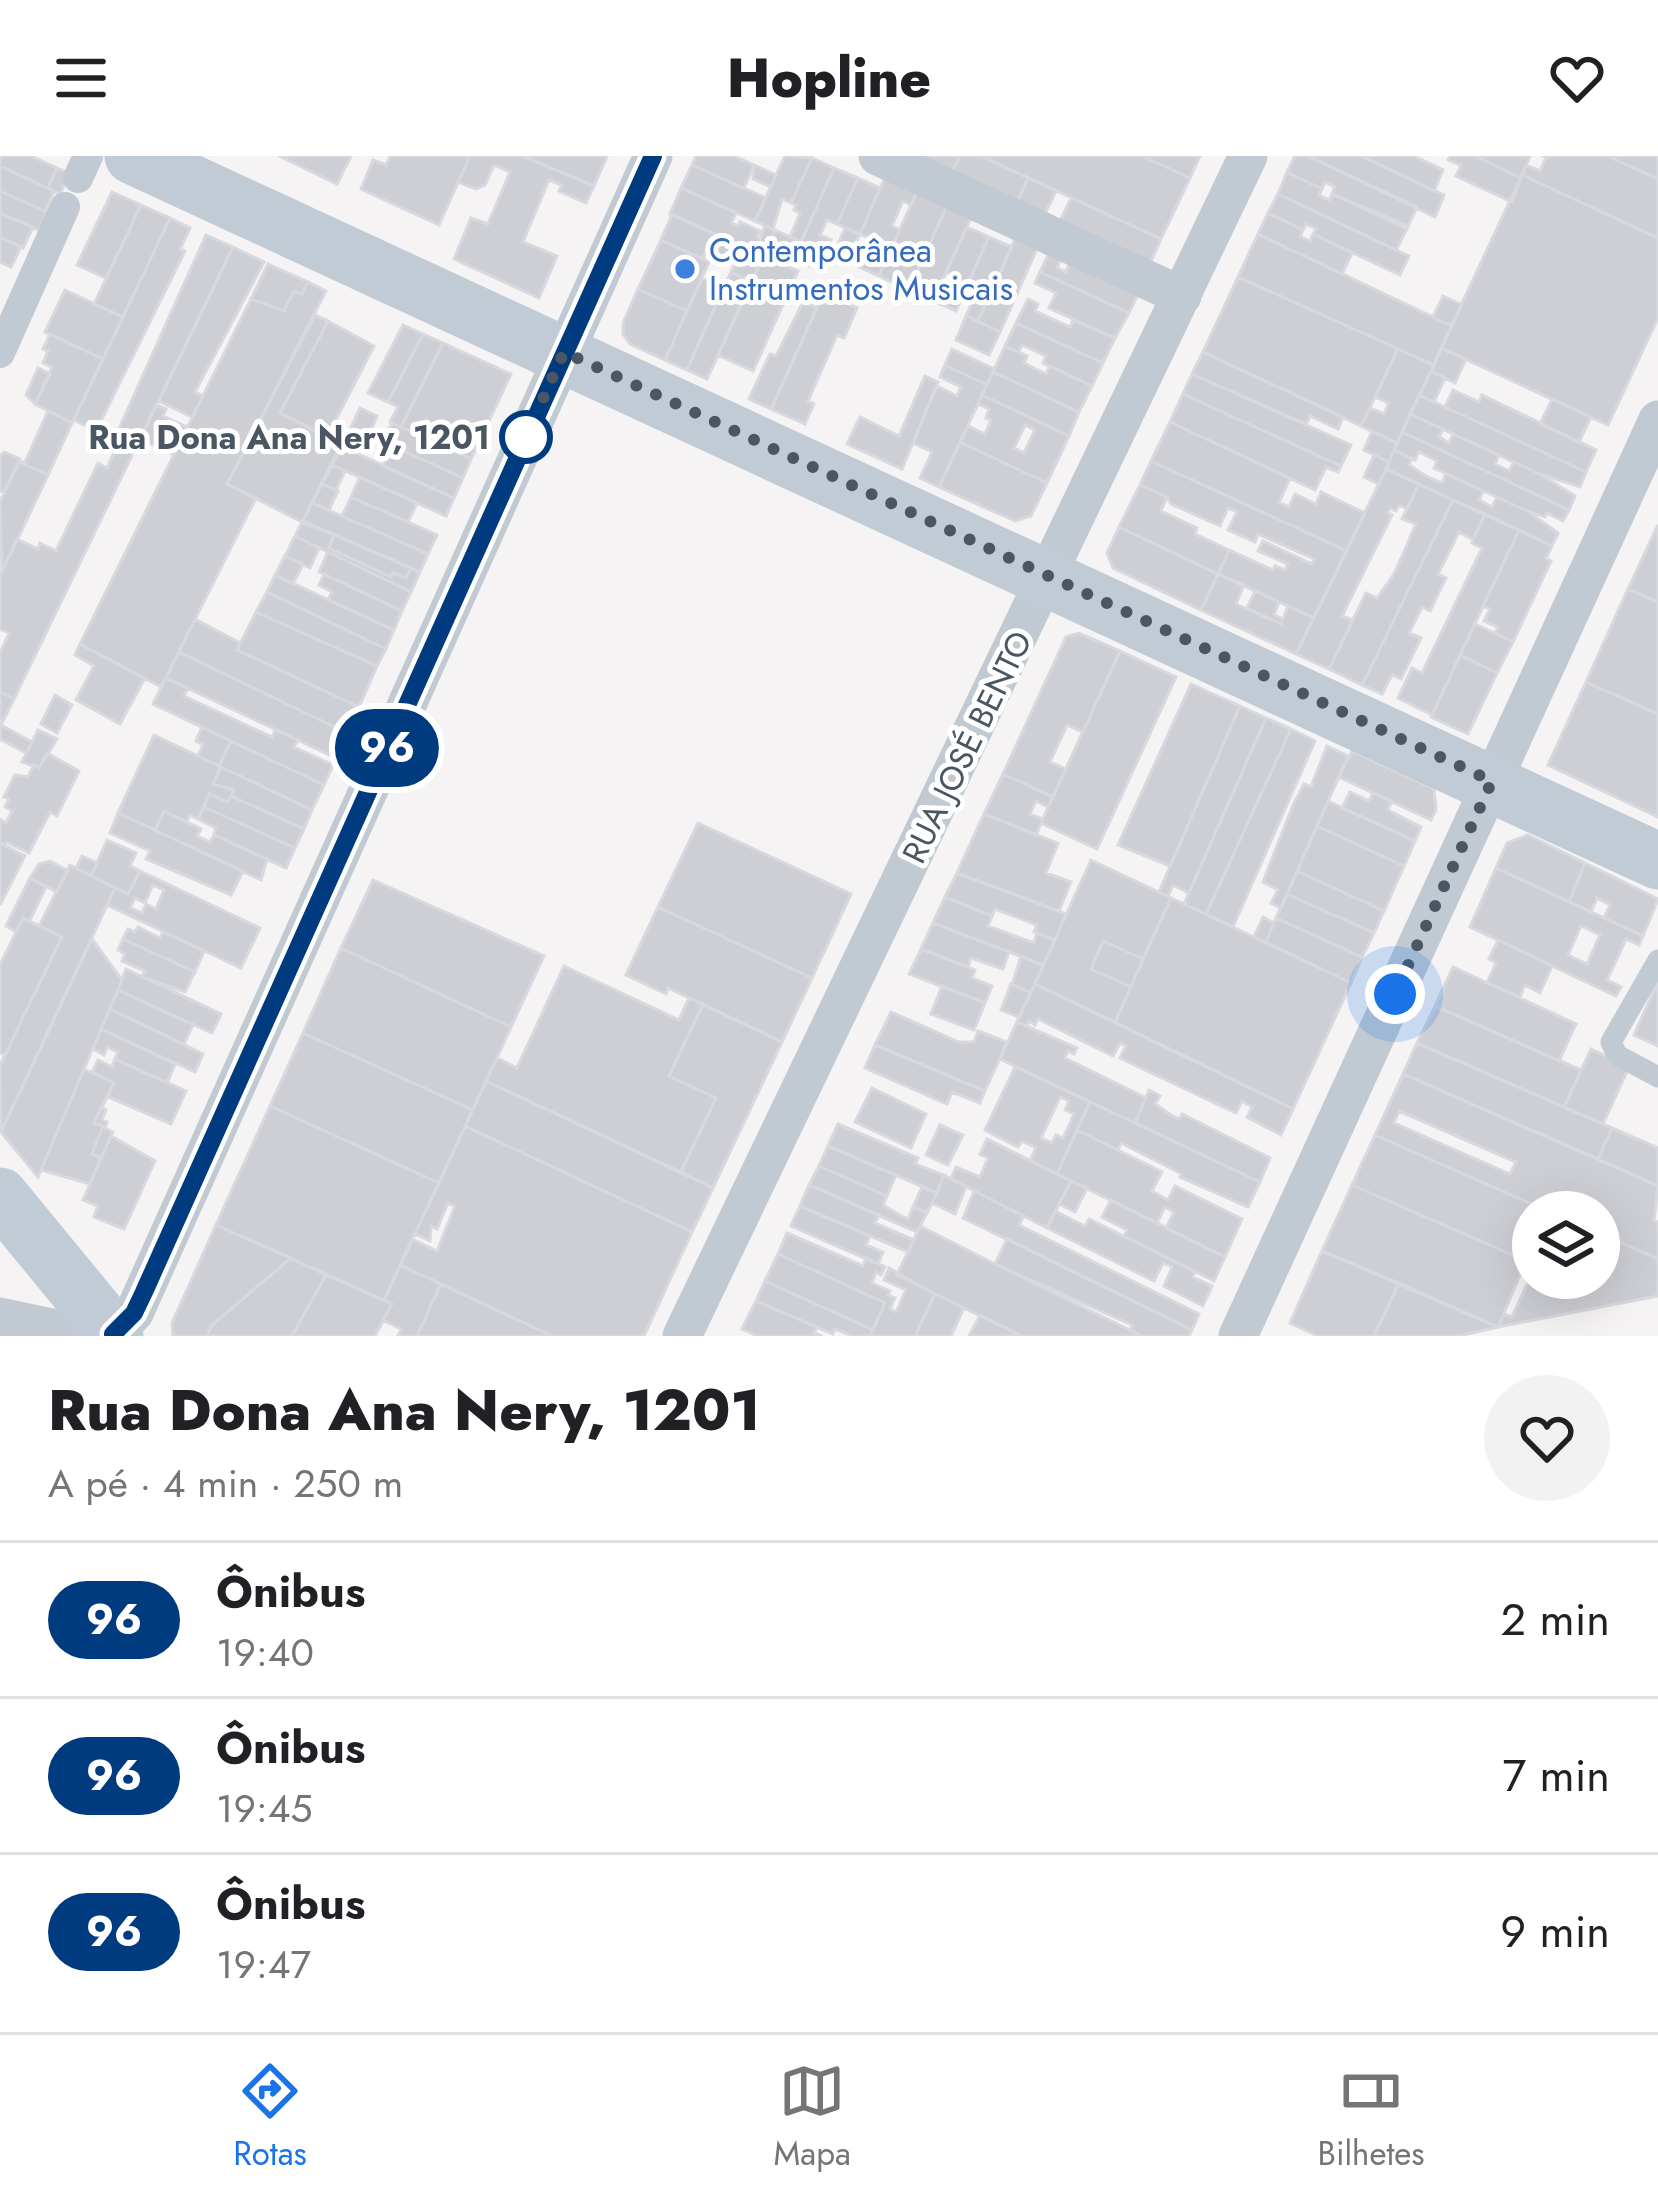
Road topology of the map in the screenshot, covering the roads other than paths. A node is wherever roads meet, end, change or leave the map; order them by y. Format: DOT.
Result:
graph roads {
  1 [pos="133,156"];
  2 [pos="653,156"];
  3 [pos="878,156"];
  4 [pos="1248,156"];
  5 [pos="65,207"];
  6 [pos="1182,296"];
  7 [pos="564,352"];
  8 [pos="0,353"];
  9 [pos="1658,420"];
  10 [pos="1048,579"];
  11 [pos="1492,781"];
  12 [pos="1658,861"];
  13 [pos="1658,960"];
  14 [pos="1658,1077"];
  15 [pos="0,1196"];
  16 [pos="0,1317"];
  17 [pos="114,1335"];
  18 [pos="682,1336"];
  19 [pos="1238,1336"];
  1 -- 7 [label="main road"];
  2 -- 7 [label="street"];
  3 -- 6 [label="street"];
  4 -- 6 [label="street, RUA JOSÉ BENTO"];
  5 -- 8 [label="street"];
  6 -- 10 [label="street, RUA JOSÉ BENTO"];
  7 -- 10 [label="main road"];
  7 -- 17 [label="street"];
  9 -- 11 [label="street"];
  10 -- 11 [label="main road"];
  10 -- 18 [label="street, RUA JOSÉ BENTO"];
  11 -- 12 [label="main road"];
  11 -- 19 [label="street"];
  13 -- 14 [label="lane"];
  15 -- 17 [label="main road"];
  16 -- 17 [label="street"];
}
